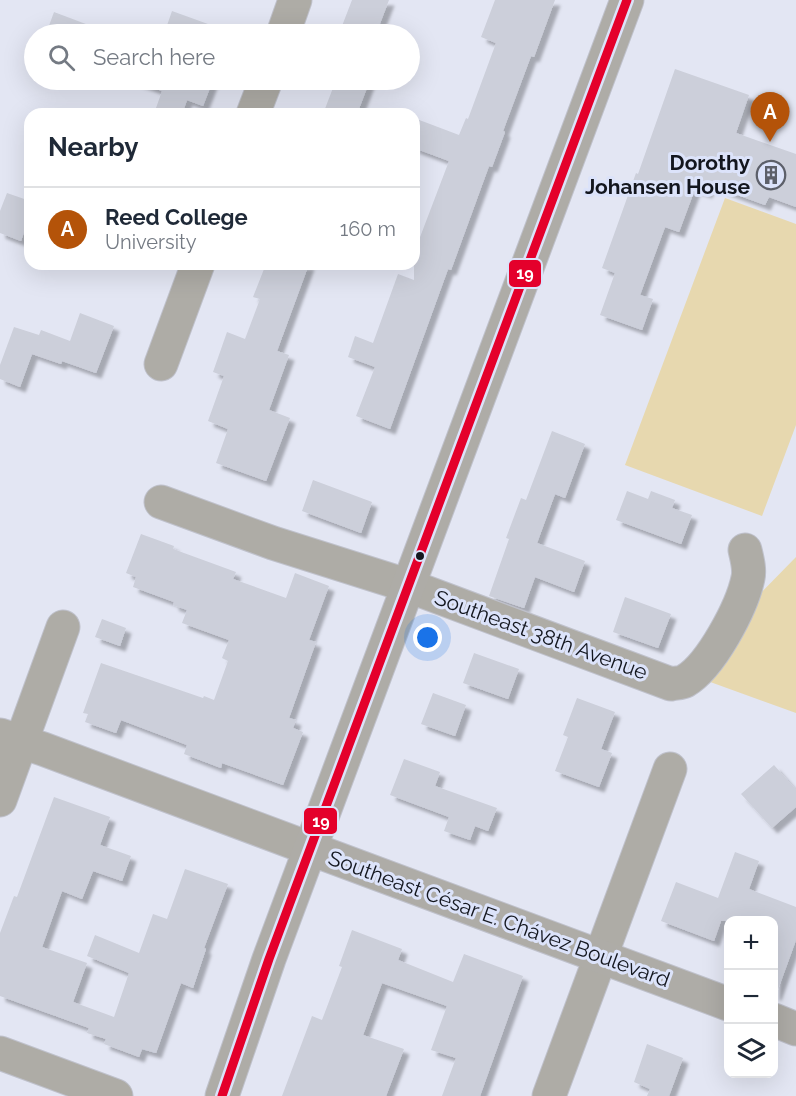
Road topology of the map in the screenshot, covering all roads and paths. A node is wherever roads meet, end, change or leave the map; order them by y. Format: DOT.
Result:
graph roads {
  1 [pos="296,0"];
  2 [pos="627,0"];
  3 [pos="287,24"];
  4 [pos="262,90"];
  5 [pos="255,108"];
  6 [pos="196,270"];
  7 [pos="161,364"];
  8 [pos="161,502"];
  9 [pos="745,550"];
  10 [pos="409,586"];
  11 [pos="63,627"];
  12 [pos="11,738"];
  13 [pos="670,769"];
  14 [pos="0,800"];
  15 [pos="311,849"];
  16 [pos="601,957"];
  17 [pos="724,1002"];
  18 [pos="778,1022"];
  19 [pos="796,1029"];
  20 [pos="0,1053"];
  21 [pos="116,1096"];
  22 [pos="222,1096"];
  23 [pos="549,1096"];
  1 -- 3 [label="street"];
  2 -- 10 [label="main road"];
  4 -- 5 [label="street"];
  6 -- 7 [label="street"];
  8 -- 10 [label="street, Southeast 38th Avenue"];
  9 -- 10 [label="street, Southeast 38th Avenue"];
  10 -- 15 [label="main road"];
  11 -- 12 [label="street"];
  12 -- 14 [label="street"];
  12 -- 15 [label="street, Southeast César E. Chávez Boulevard"];
  13 -- 16 [label="street"];
  15 -- 16 [label="main road, Southeast César E. Chávez Boulevard"];
  15 -- 22 [label="main road"];
  16 -- 17 [label="main road, Southeast César E. Chávez Boulevard"];
  16 -- 23 [label="street"];
  18 -- 19 [label="main road"];
  20 -- 21 [label="street"];
}
